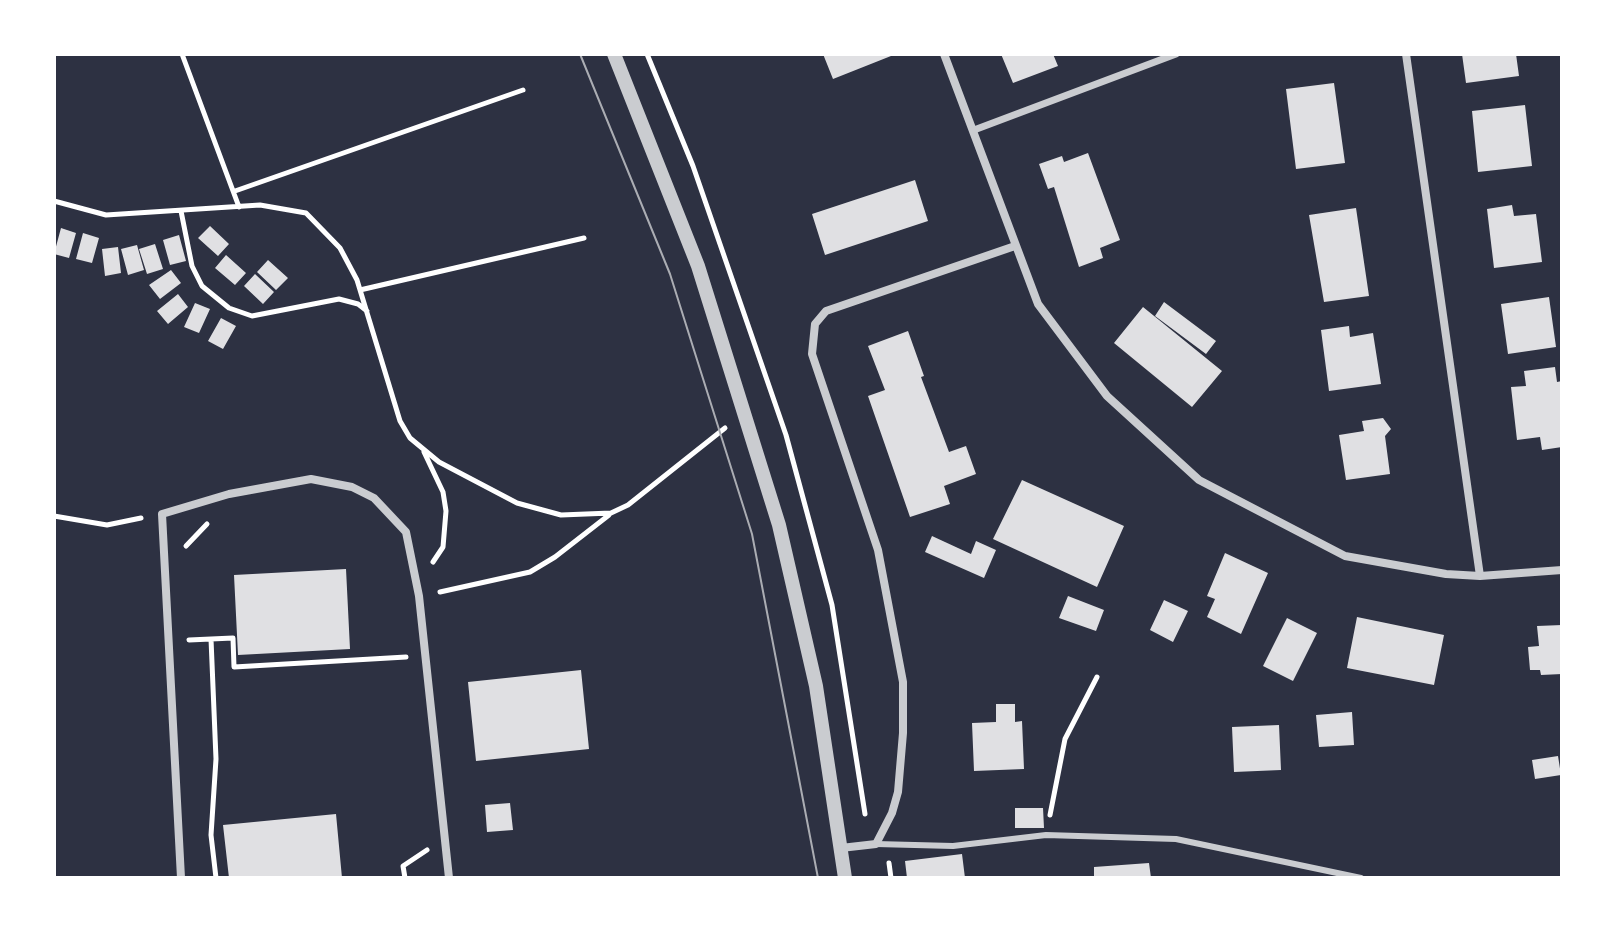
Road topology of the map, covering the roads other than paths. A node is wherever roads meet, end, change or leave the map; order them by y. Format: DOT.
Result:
graph roads {
  1 [pos="614,54"];
  2 [pos="944,54"];
  3 [pos="1176,54"];
  4 [pos="1406,54"];
  5 [pos="974,130"];
  6 [pos="1015,246"];
  7 [pos="1562,570"];
  8 [pos="1480,576"];
  9 [pos="876,844"];
  10 [pos="841,848"];
  11 [pos="181,878"];
  12 [pos="449,878"];
  13 [pos="845,878"];
  14 [pos="1361,878"];
  1 -- 10 [label="street"];
  2 -- 5 [label="street"];
  3 -- 5 [label="street"];
  4 -- 8 [label="street"];
  5 -- 6 [label="street"];
  6 -- 8 [label="street"];
  6 -- 9 [label="street"];
  7 -- 8 [label="street"];
  9 -- 10 [label="street"];
  9 -- 14 [label="lane"];
  10 -- 13 [label="street"];
  11 -- 12 [label="street"];
}
